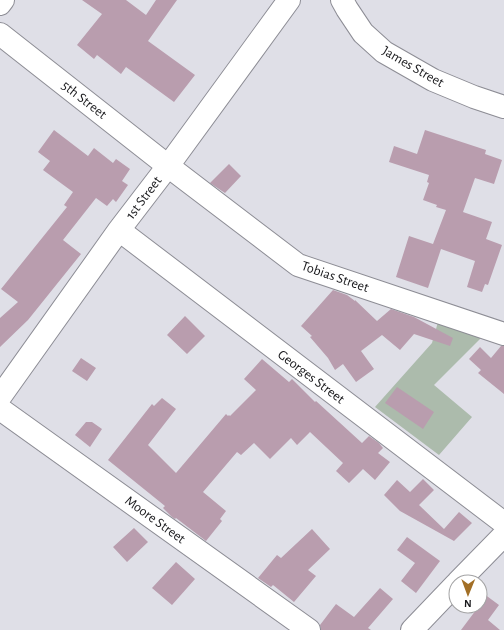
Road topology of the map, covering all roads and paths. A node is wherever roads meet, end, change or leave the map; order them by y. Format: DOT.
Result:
graph roads {
  1 [pos="4,0"];
  2 [pos="289,0"];
  3 [pos="342,0"];
  4 [pos="0,4"];
  5 [pos="0,34"];
  6 [pos="504,107"];
  7 [pos="168,166"];
  8 [pos="119,230"];
  9 [pos="504,334"];
  10 [pos="0,397"];
  11 [pos="0,409"];
  12 [pos="504,523"];
  13 [pos="504,535"];
  14 [pos="466,574"];
  15 [pos="448,592"];
  16 [pos="309,630"];
  17 [pos="412,630"];
  1 -- 4 [label="street"];
  2 -- 7 [label="street, 1st Street"];
  3 -- 6 [label="street, James Street"];
  5 -- 7 [label="street, 5th Street"];
  7 -- 8 [label="street, 1st Street"];
  7 -- 9 [label="street, Tobias Street"];
  8 -- 10 [label="street, 1st Street"];
  8 -- 12 [label="street, Georges Street"];
  11 -- 16 [label="street, Moore Street"];
  13 -- 14 [label="street"];
  15 -- 17 [label="street"];
}
